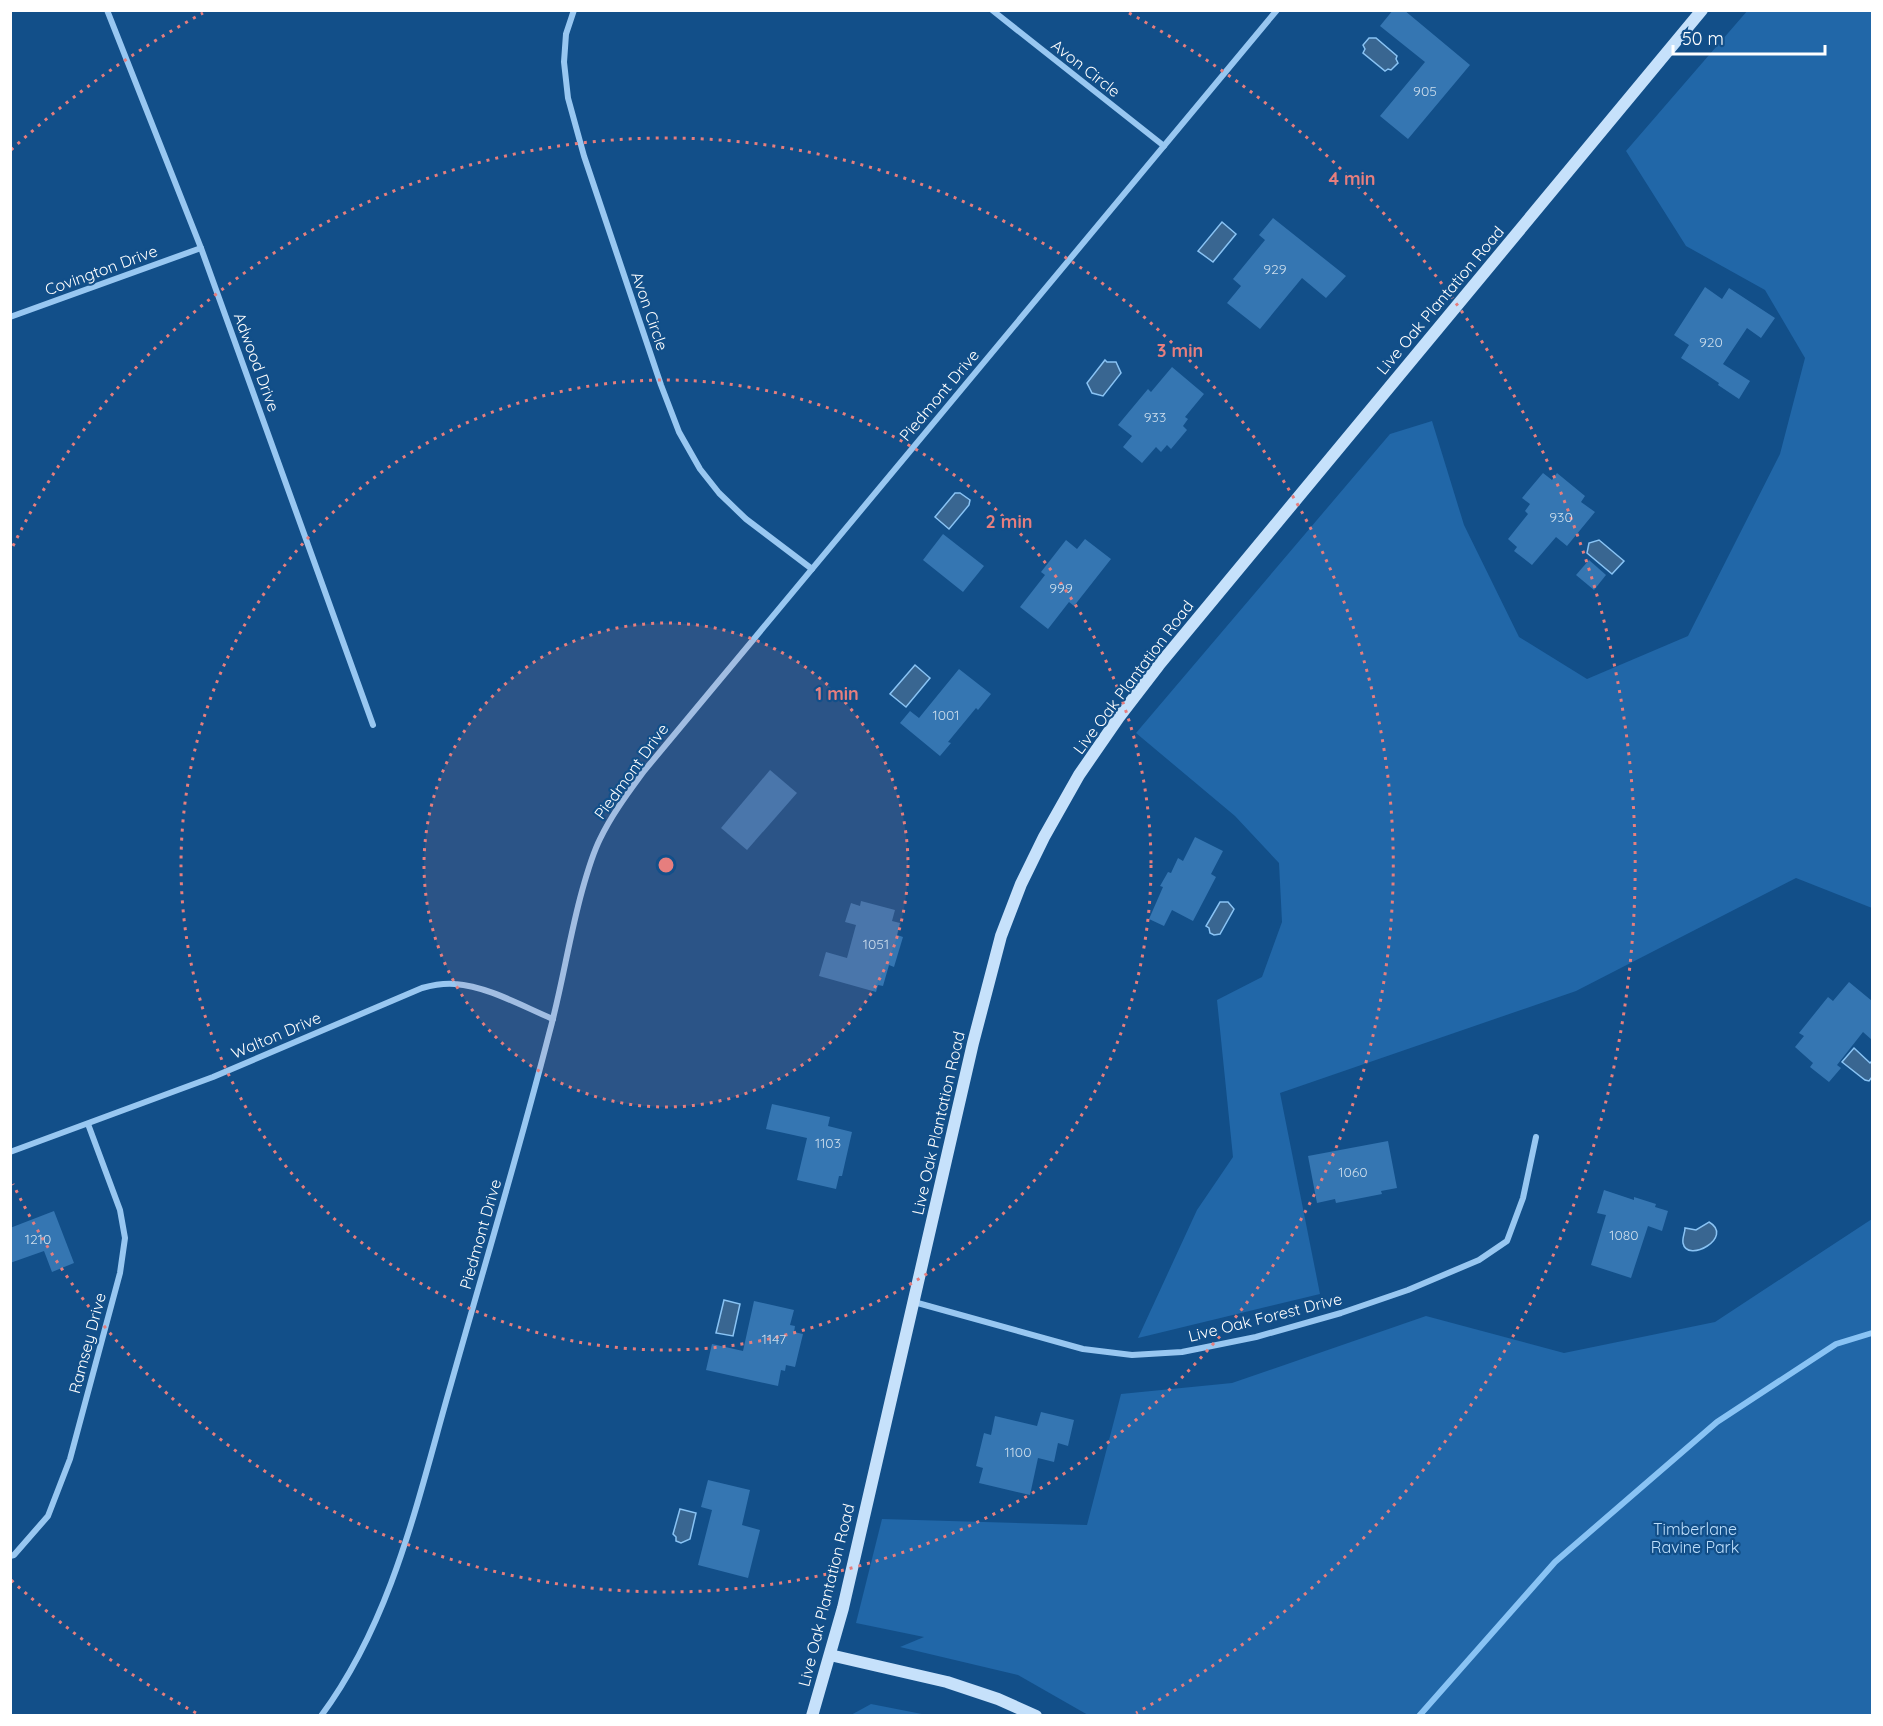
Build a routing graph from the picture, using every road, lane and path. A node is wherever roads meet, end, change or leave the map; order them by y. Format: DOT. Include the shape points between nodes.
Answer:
graph roads {
  1 [pos="107,10"];
  2 [pos="574,10"];
  3 [pos="992,10"];
  4 [pos="1277,10"];
  5 [pos="1702,10"];
  6 [pos="1164,146"];
  7 [pos="201,248"];
  8 [pos="10,317"];
  9 [pos="812,568"];
  10 [pos="373,725"];
  11 [pos="553,1019"];
  12 [pos="88,1124"];
  13 [pos="1536,1137"];
  14 [pos="10,1152"];
  15 [pos="914,1302"];
  16 [pos="10,1556"];
  17 [pos="830,1655"];
  18 [pos="321,1716"];
  19 [pos="812,1716"];
  20 [pos="1036,1716"];
  1 -- 7 [label="street, Adwood Drive"];
  2 -- 9 [label="street, Avon Circle" via="566,34 564,62 568,98 661,385 680,432 700,469 719,493 746,519"];
  3 -- 6 [label="street, Avon Circle"];
  4 -- 6 [label="street, Piedmont Drive"];
  5 -- 15 [label="street, Live Oak Plantation Road" via="1159,665 1079,775 1021,884 1001,936"];
  6 -- 9 [label="street, Piedmont Drive"];
  7 -- 8 [label="street, Covington Drive"];
  7 -- 10 [label="street, Adwood Drive"];
  9 -- 11 [label="street, Piedmont Drive" via="644,771 604,831 579,905"];
  11 -- 12 [label="street, Walton Drive" via="485,990 458,984 422,988 213,1077"];
  11 -- 18 [label="street, Piedmont Drive" via="387,1595 350,1672"];
  12 -- 14 [label="street, Walton Drive"];
  12 -- 16 [label="street, Ramsey Drive" via="120,1210 124,1238 120,1273 70,1459 48,1516"];
  13 -- 15 [label="street, Live Oak Forest Drive" via="1524,1198 1507,1241 1479,1260 1408,1290 1256,1336 1182,1352 1132,1355 1083,1349"];
  15 -- 17 [label="street, Live Oak Plantation Road"];
  17 -- 19 [label="street, Live Oak Plantation Road"];
  17 -- 20 [label="street" via="947,1682"];
}
